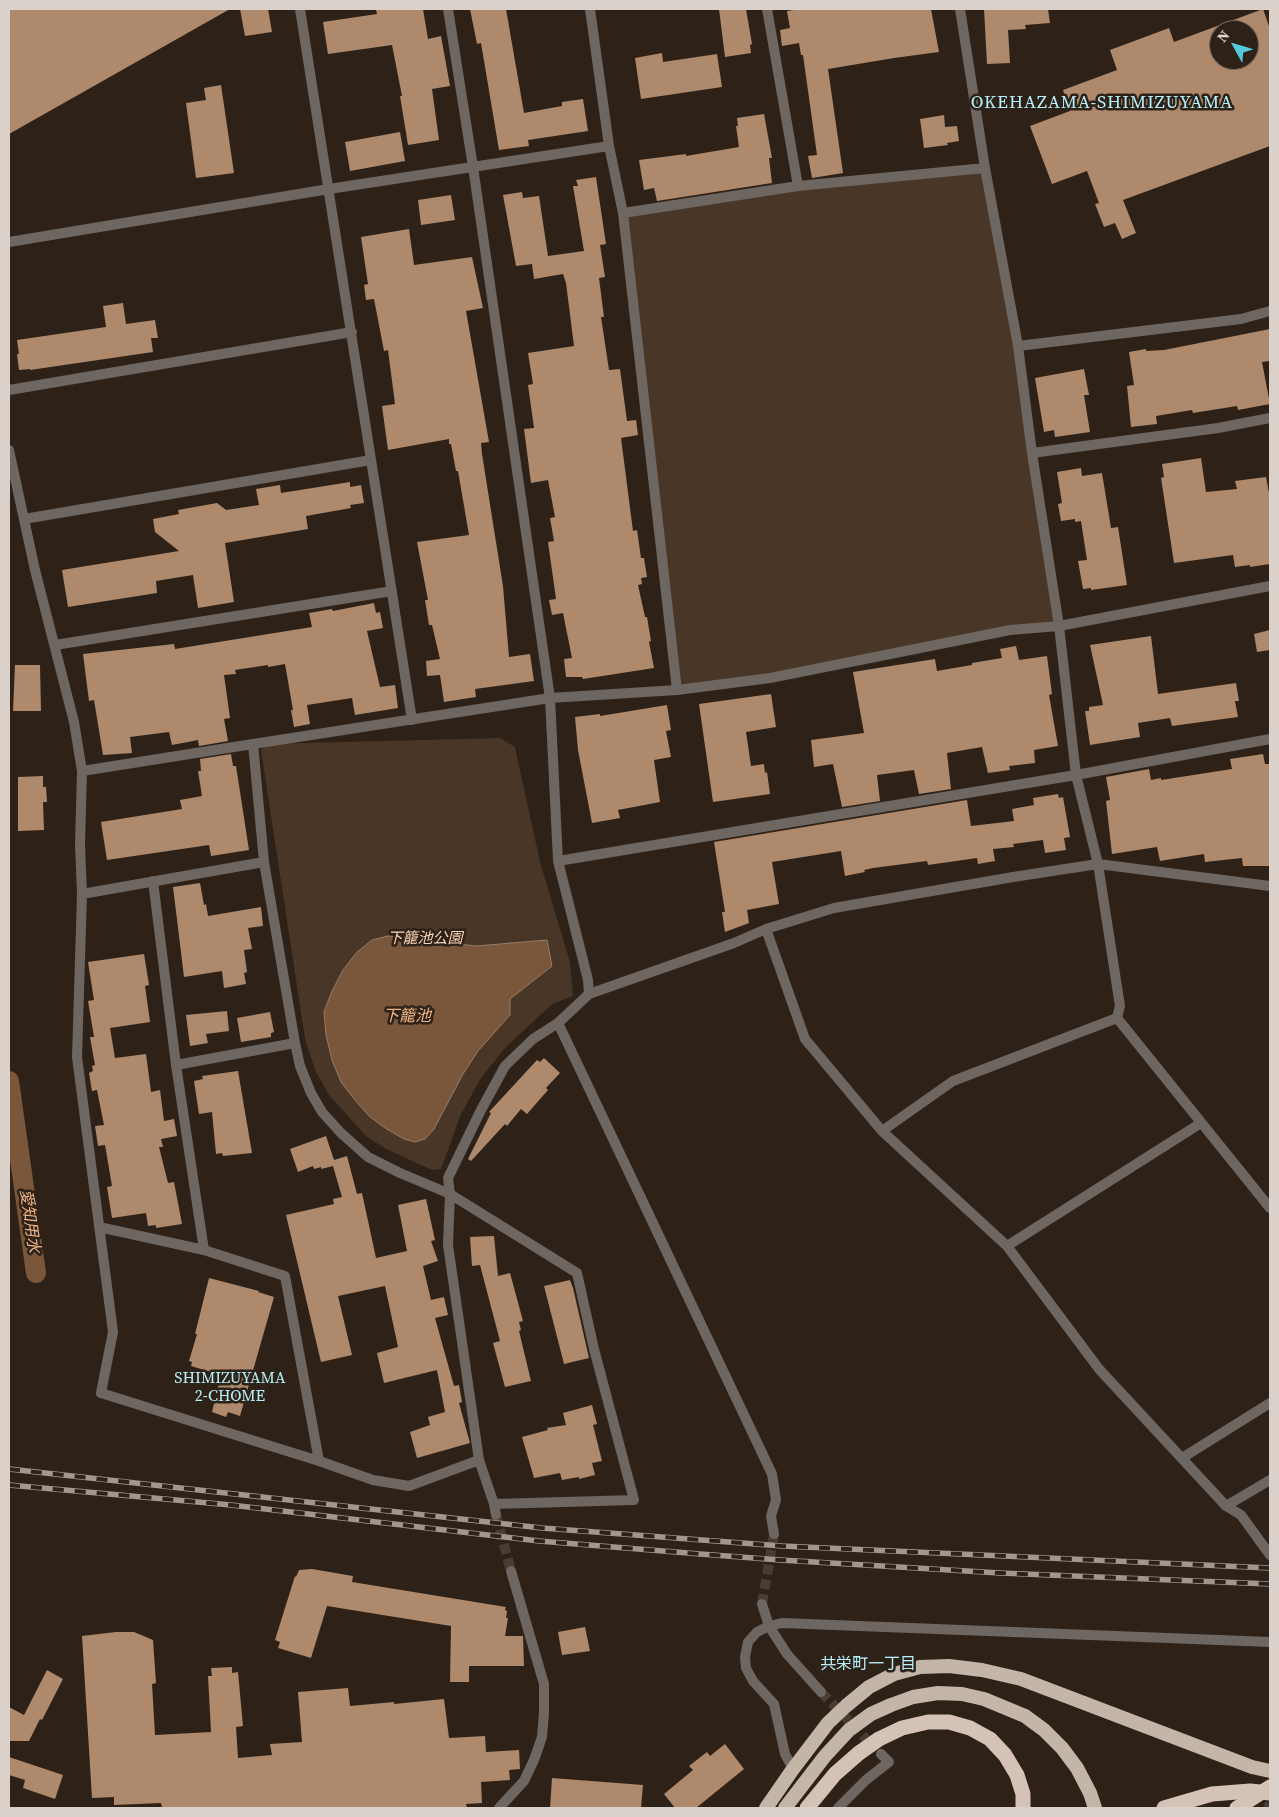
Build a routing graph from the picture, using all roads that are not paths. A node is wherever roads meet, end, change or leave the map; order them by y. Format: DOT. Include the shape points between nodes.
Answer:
graph roads {
  1 [pos="300,9"];
  2 [pos="448,9"];
  3 [pos="590,9"];
  4 [pos="768,9"];
  5 [pos="960,9"];
  6 [pos="609,146"];
  7 [pos="473,166"];
  8 [pos="986,168"];
  9 [pos="798,186"];
  10 [pos="329,189"];
  11 [pos="624,213"];
  12 [pos="9,242"];
  13 [pos="1270,311"];
  14 [pos="352,332"];
  15 [pos="1018,346"];
  16 [pos="9,390"];
  17 [pos="1270,418"];
  18 [pos="9,450"];
  19 [pos="1032,453"];
  20 [pos="372,460"];
  21 [pos="24,519"];
  22 [pos="1270,586"];
  23 [pos="392,591"];
  24 [pos="1059,626"];
  25 [pos="55,645"];
  26 [pos="677,690"];
  27 [pos="550,698"];
  28 [pos="412,720"];
  29 [pos="1270,739"];
  30 [pos="253,744"];
  31 [pos="82,771"];
  32 [pos="1076,775"];
  33 [pos="558,861"];
  34 [pos="264,862"];
  35 [pos="1098,864"];
  36 [pos="154,881"];
  37 [pos="1270,886"];
  38 [pos="82,894"];
  39 [pos="766,929"];
  40 [pos="589,994"];
  41 [pos="1117,1018"];
  42 [pos="558,1023"];
  43 [pos="295,1043"];
  44 [pos="176,1065"];
  45 [pos="1201,1123"];
  46 [pos="882,1132"];
  47 [pos="450,1194"];
  48 [pos="1270,1208"];
  49 [pos="99,1227"];
  50 [pos="1008,1246"];
  51 [pos="204,1250"];
  52 [pos="1270,1403"];
  53 [pos="1182,1458"];
  54 [pos="479,1460"];
  55 [pos="319,1461"];
  56 [pos="1270,1480"];
  57 [pos="494,1504"];
  58 [pos="1226,1506"];
  59 [pos="496,1515"];
  60 [pos="774,1534"];
  61 [pos="1270,1555"];
  62 [pos="511,1571"];
  63 [pos="762,1604"];
  64 [pos="769,1626"];
  65 [pos="1270,1642"];
  66 [pos="821,1692"];
  67 [pos="881,1754"];
  68 [pos="793,1769"];
  69 [pos="1270,1771"];
  70 [pos="1270,1788"];
  71 [pos="1270,1792"];
  72 [pos="499,1808"];
  73 [pos="766,1808"];
  74 [pos="785,1808"];
  75 [pos="807,1808"];
  76 [pos="838,1808"];
  77 [pos="1023,1808"];
  78 [pos="1095,1808"];
  79 [pos="1164,1808"];
  80 [pos="1237,1808"];
  1 -- 10 [label="street"];
  2 -- 7 [label="street"];
  3 -- 6 [label="street"];
  4 -- 9 [label="street"];
  5 -- 8 [label="street"];
  6 -- 7 [label="street"];
  6 -- 11 [label="street"];
  7 -- 10 [label="street"];
  7 -- 27 [label="street"];
  8 -- 9 [label="street"];
  8 -- 15 [label="street"];
  9 -- 11 [label="street"];
  10 -- 12 [label="street"];
  10 -- 14 [label="street"];
  11 -- 26 [label="street"];
  13 -- 15 [label="street" via="1241,319"];
  14 -- 16 [label="street"];
  14 -- 20 [label="street"];
  15 -- 19 [label="street"];
  17 -- 19 [label="street"];
  18 -- 21 [label="street"];
  19 -- 24 [label="street"];
  20 -- 21 [label="street"];
  20 -- 23 [label="street"];
  21 -- 25 [label="street"];
  22 -- 24 [label="street"];
  23 -- 25 [label="street"];
  23 -- 28 [label="street"];
  24 -- 26 [label="street" via="1010,630 770,678"];
  24 -- 32 [label="street"];
  25 -- 31 [label="street"];
  26 -- 27 [label="street"];
  27 -- 28 [label="street"];
  27 -- 33 [label="street"];
  28 -- 30 [label="street"];
  29 -- 32 [label="street"];
  30 -- 31 [label="street"];
  30 -- 34 [label="street"];
  31 -- 38 [label="street"];
  32 -- 33 [label="street"];
  32 -- 35 [label="street"];
  33 -- 40 [label="street"];
  34 -- 36 [label="street"];
  34 -- 43 [label="street"];
  35 -- 37 [label="street"];
  35 -- 39 [label="street" via="834,908"];
  35 -- 41 [label="street" via="1120,1006"];
  36 -- 38 [label="street"];
  36 -- 44 [label="street"];
  38 -- 49 [label="street" via="77,1057"];
  39 -- 40 [label="street"];
  39 -- 46 [label="street" via="805,1039"];
  40 -- 42 [label="street"];
  41 -- 45 [label="street"];
  41 -- 46 [label="street" via="953,1081"];
  42 -- 47 [label="street" via="533,1039 505,1066 448,1178"];
  42 -- 60 [label="street" via="772,1474 776,1500 772,1516"];
  43 -- 44 [label="street"];
  43 -- 47 [label="street" via="311,1093 322,1112 341,1133 368,1157"];
  44 -- 51 [label="street"];
  45 -- 48 [label="street"];
  45 -- 50 [label="street"];
  46 -- 50 [label="street"];
  47 -- 54 [label="street" via="448,1244"];
  47 -- 57 [label="street" via="577,1273 634,1500"];
  49 -- 51 [label="street"];
  49 -- 55 [label="street" via="113,1332 101,1393"];
  50 -- 53 [label="street" via="1099,1369"];
  51 -- 55 [label="street" via="285,1276"];
  52 -- 53 [label="street"];
  53 -- 58 [label="street"];
  54 -- 55 [label="street" via="409,1486 373,1480"];
  54 -- 57 [label="street"];
  56 -- 58 [label="street"];
  57 -- 59 [label="street"];
  58 -- 61 [label="street" via="1241,1515"];
  62 -- 72 [label="street" via="544,1684 542,1737 524,1782"];
  63 -- 64 [label="street"];
  64 -- 65 [label="street" via="782,1623"];
  64 -- 66 [label="street" via="787,1654"];
  64 -- 68 [label="street" via="748,1642 746,1668 752,1681 774,1704 785,1754"];
  67 -- 76 [label="street" via="889,1762"];
  68 -- 69 [label="highway" via="828,1723 869,1687 894,1674 920,1667 949,1666 1021,1680"];
  68 -- 73 [label="highway"];
  70 -- 80 [label="highway, bridge"];
  71 -- 79 [label="highway" via="1212,1794"];
  74 -- 78 [label="highway" via="824,1756 849,1730 891,1704 938,1693 984,1698 1025,1716 1044,1730 1078,1768"];
  75 -- 77 [label="highway" via="835,1774 879,1739 902,1728 928,1722 949,1722 970,1728 990,1739 1006,1755 1017,1775 1023,1794"];
}
